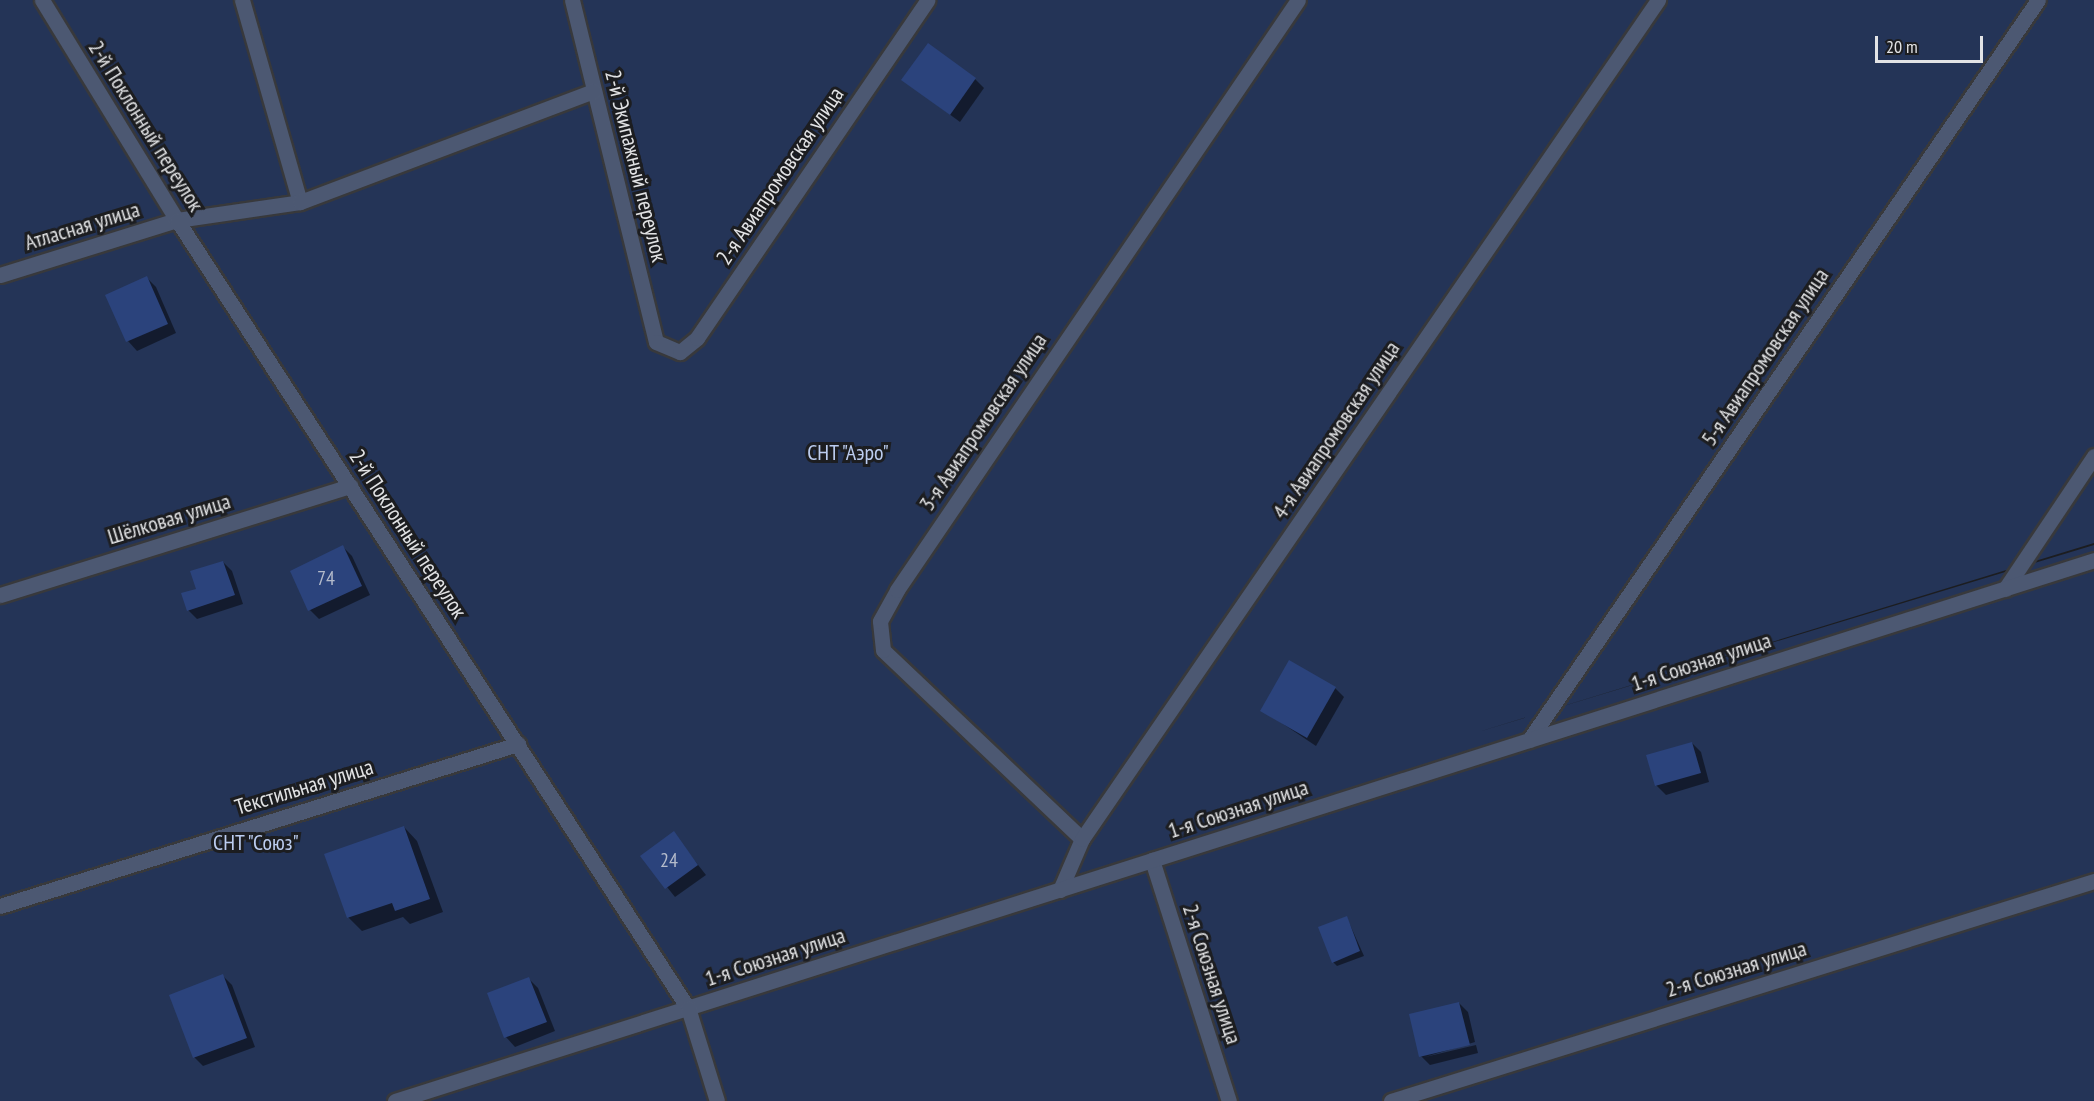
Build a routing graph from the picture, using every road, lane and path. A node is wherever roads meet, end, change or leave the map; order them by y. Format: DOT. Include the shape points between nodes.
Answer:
graph roads {
  1 [pos="42,0"];
  2 [pos="242,0"];
  3 [pos="572,0"];
  4 [pos="928,0"];
  5 [pos="1298,0"];
  6 [pos="1658,0"];
  7 [pos="2038,0"];
  8 [pos="594,91"];
  9 [pos="300,202"];
  10 [pos="177,220"];
  11 [pos="0,275"];
  12 [pos="656,342"];
  13 [pos="2094,456"];
  14 [pos="350,486"];
  15 [pos="2094,560"];
  16 [pos="2005,589"];
  17 [pos="0,595"];
  18 [pos="1529,740"];
  19 [pos="518,744"];
  20 [pos="1082,839"];
  21 [pos="1152,860"];
  22 [pos="2094,881"];
  23 [pos="1060,890"];
  24 [pos="0,906"];
  25 [pos="688,1008"];
  26 [pos="395,1101"];
  27 [pos="717,1101"];
  28 [pos="1229,1101"];
  29 [pos="1391,1101"];
  1 -- 10 [label="street, 2-й Поклонный переулок"];
  2 -- 9 [label="street"];
  3 -- 8 [label="street, 2-й Экипажный переулок"];
  4 -- 12 [label="street, 2-я Авиапромовская улица" via="697,338 680,352"];
  5 -- 20 [label="street, 3-я Авиапромовская улица" via="897,590 880,621 883,650"];
  6 -- 20 [label="street, 4-я Авиапромовская улица"];
  7 -- 18 [label="street, 5-я Авиапромовская улица"];
  8 -- 9 [label="street, Атласная улица"];
  8 -- 12 [label="street, 2-й Экипажный переулок"];
  9 -- 10 [label="street, Атласная улица"];
  10 -- 11 [label="street, Атласная улица"];
  10 -- 14 [label="street, 2-й Поклонный переулок"];
  13 -- 16 [label="street"];
  14 -- 17 [label="street, Шёлковая улица"];
  14 -- 19 [label="street, 2-й Поклонный переулок"];
  15 -- 16 [label="street, 1-я Союзная улица"];
  16 -- 18 [label="street, 1-я Союзная улица"];
  18 -- 21 [label="street, 1-я Союзная улица"];
  19 -- 24 [label="street, Текстильная улица"];
  19 -- 25 [label="street, 2-й Поклонный переулок"];
  20 -- 23 [label="street, 4-я Авиапромовская улица"];
  21 -- 23 [label="street, 1-я Союзная улица"];
  21 -- 28 [label="street, 2-я Союзная улица"];
  22 -- 29 [label="street, 2-я Союзная улица"];
  23 -- 25 [label="street, 1-я Союзная улица"];
  25 -- 26 [label="street, 1-я Союзная улица"];
  25 -- 27 [label="street, 2-й Поклонный переулок"];
}
